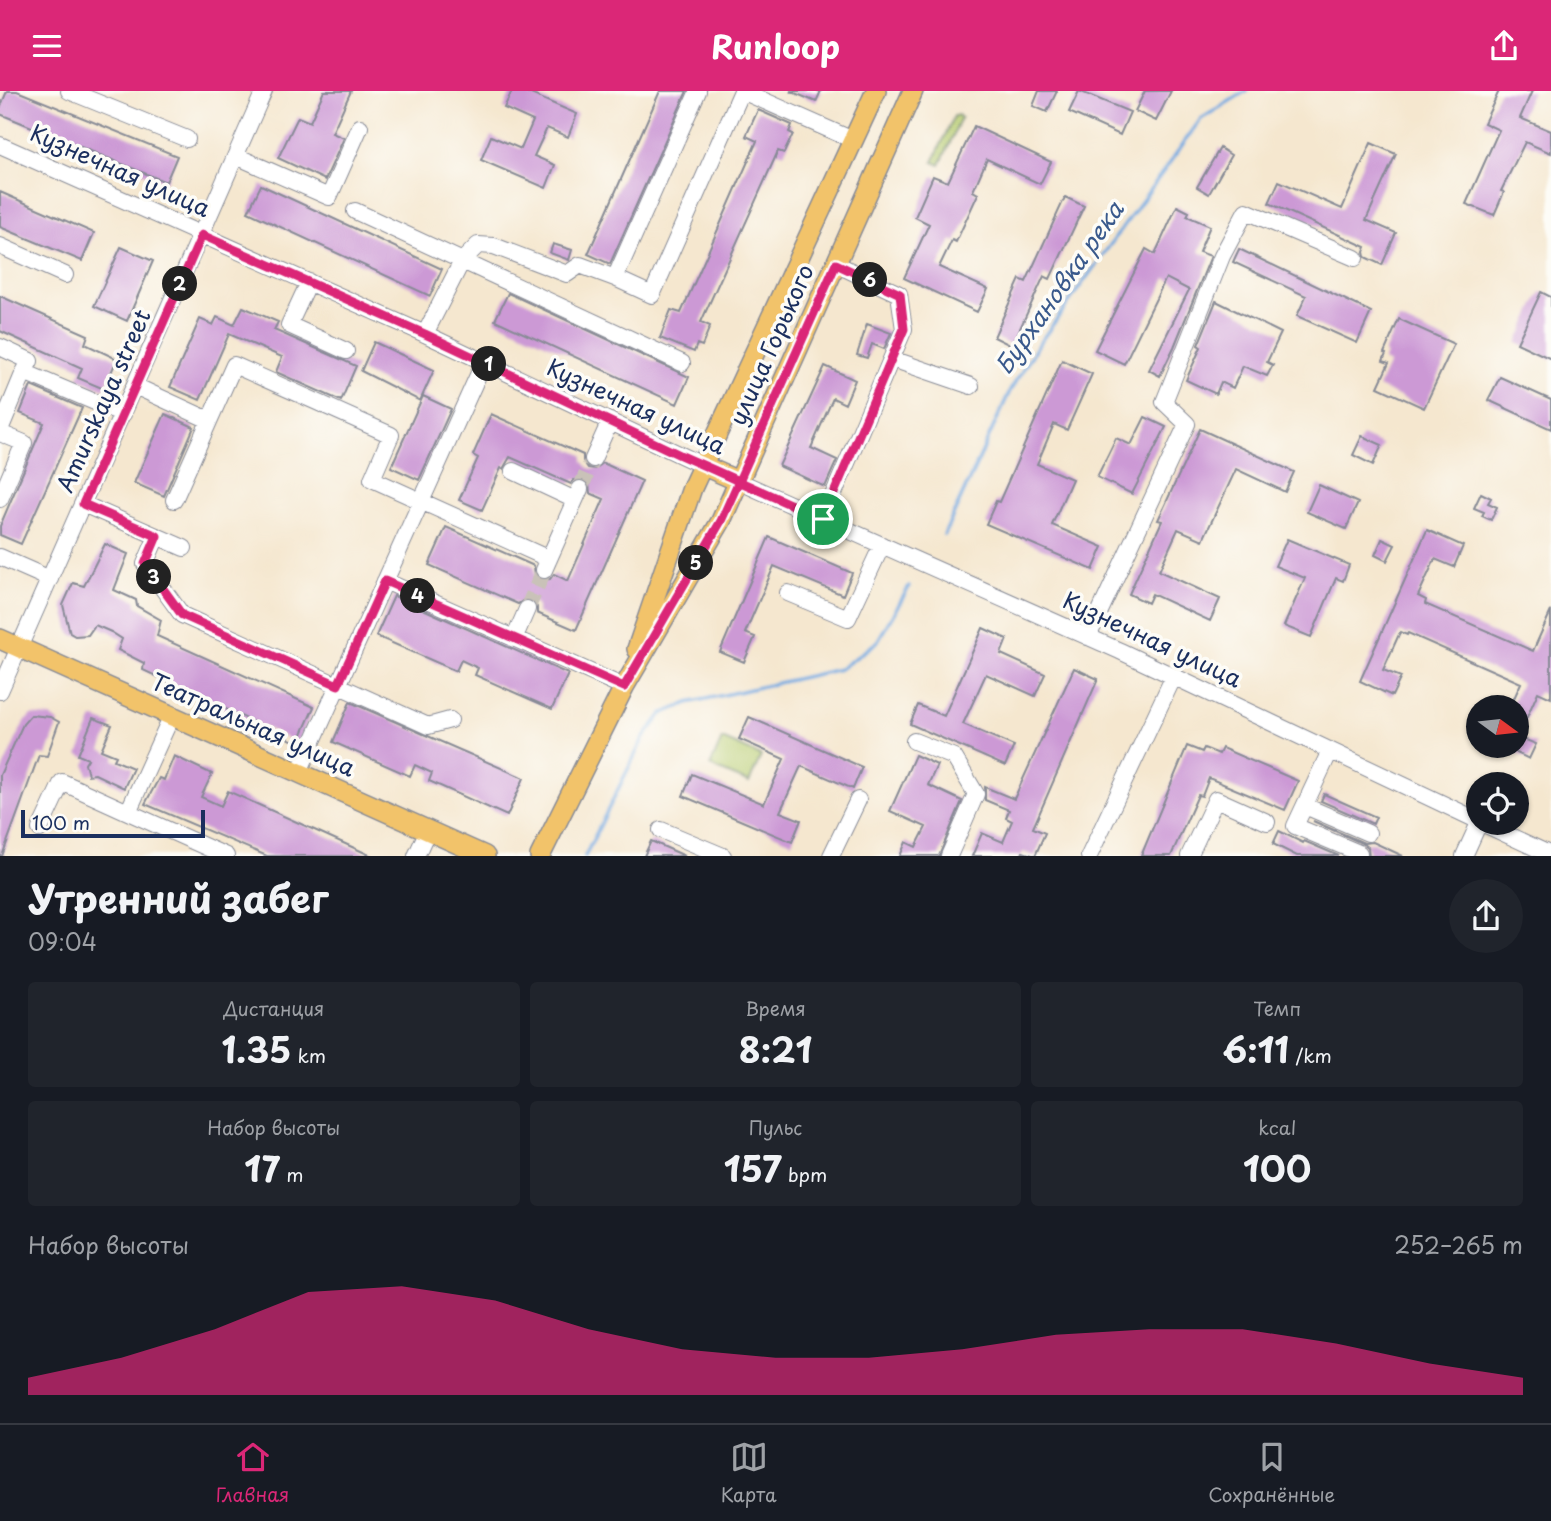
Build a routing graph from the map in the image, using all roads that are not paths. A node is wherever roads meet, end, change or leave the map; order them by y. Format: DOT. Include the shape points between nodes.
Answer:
graph roads {
  1 [pos="69,91"];
  2 [pos="264,91"];
  3 [pos="698,91"];
  4 [pos="742,91"];
  5 [pos="876,91"];
  6 [pos="913,91"];
  7 [pos="360,127"];
  8 [pos="187,139"];
  9 [pos="853,140"];
  10 [pos="0,145"];
  11 [pos="236,156"];
  12 [pos="355,211"];
  13 [pos="202,235"];
  14 [pos="0,246"];
  15 [pos="1355,258"];
  16 [pos="462,261"];
  17 [pos="836,264"];
  18 [pos="65,275"];
  19 [pos="615,278"];
  20 [pos="309,282"];
  21 [pos="425,334"];
  22 [pos="0,347"];
  23 [pos="346,351"];
  24 [pos="892,359"];
  25 [pos="484,362"];
  26 [pos="682,363"];
  27 [pos="24,372"];
  28 [pos="135,386"];
  29 [pos="971,387"];
  30 [pos="123,414"];
  31 [pos="209,420"];
  32 [pos="610,421"];
  33 [pos="0,432"];
  34 [pos="593,459"];
  35 [pos="702,465"];
  36 [pos="513,471"];
  37 [pos="738,481"];
  38 [pos="0,499"];
  39 [pos="174,500"];
  40 [pos="421,502"];
  41 [pos="83,504"];
  42 [pos="823,519"];
  43 [pos="157,536"];
  44 [pos="882,545"];
  45 [pos="184,548"];
  46 [pos="0,557"];
  47 [pos="50,579"];
  48 [pos="385,581"];
  49 [pos="788,593"];
  50 [pos="527,609"];
  51 [pos="1088,637"];
  52 [pos="0,639"];
  53 [pos="514,639"];
  54 [pos="20,647"];
  55 [pos="1174,676"];
  56 [pos="338,685"];
  57 [pos="624,687"];
  58 [pos="0,691"];
  59 [pos="172,715"];
  60 [pos="450,720"];
  61 [pos="914,741"];
  62 [pos="1330,751"];
  63 [pos="299,772"];
  64 [pos="858,800"];
  65 [pos="1305,806"];
  66 [pos="128,812"];
  67 [pos="1466,815"];
  68 [pos="1267,822"];
  69 [pos="40,829"];
  70 [pos="428,830"];
  71 [pos="661,830"];
  72 [pos="1368,833"];
  73 [pos="1474,835"];
  74 [pos="1508,835"];
  75 [pos="1090,852"];
  76 [pos="1359,853"];
  77 [pos="1551,855"];
  78 [pos="226,856"];
  79 [pos="416,856"];
  80 [pos="485,856"];
  81 [pos="540,856"];
  82 [pos="723,856"];
  83 [pos="831,856"];
  84 [pos="949,856"];
  85 [pos="1108,856"];
  86 [pos="1189,856"];
  87 [pos="1464,856"];
  1 -- 8 [label="street"];
  2 -- 11 [label="street, Amurskaya street"];
  3 -- 19 [label="street"];
  4 -- 9 [label="street"];
  4 -- 19 [label="street" via="652,295"];
  5 -- 9 [label="main road, улица Горького"];
  6 -- 17 [label="main road, улица Горького"];
  7 -- 11 [label="street" via="329,197"];
  9 -- 35 [label="main road, улица Горького"];
  10 -- 13 [label="street, Кузнечная улица"];
  11 -- 13 [label="street, Amurskaya street"];
  12 -- 16 [label="street"];
  13 -- 20 [label="street, Кузнечная улица"];
  13 -- 28 [label="street, Amurskaya street"];
  14 -- 18 [label="street"];
  15 -- 51 [label="street" via="1246,211 1222,256 1164,402 1187,424"];
  16 -- 19 [label="street" via="478,245 494,246 567,274 580,265"];
  16 -- 21 [label="street"];
  16 -- 26 [label="street"];
  17 -- 24 [label="street" via="900,294 904,329"];
  17 -- 37 [label="main road, улица Горького"];
  20 -- 21 [label="street, Кузнечная улица"];
  20 -- 23 [label="street" via="289,325"];
  21 -- 25 [label="street, Кузнечная улица"];
  22 -- 27 [label="street" via="30,361"];
  24 -- 29 [label="street"];
  24 -- 42 [label="street"];
  25 -- 32 [label="street, Кузнечная улица"];
  25 -- 40 [label="street"];
  27 -- 30 [label="street"];
  27 -- 33 [label="street"];
  28 -- 30 [label="street, Amurskaya street"];
  28 -- 31 [label="street"];
  30 -- 41 [label="street, Amurskaya street"];
  31 -- 39 [label="street"];
  31 -- 40 [label="street" via="234,365 391,435 372,479"];
  32 -- 34 [label="street"];
  32 -- 35 [label="street, Кузнечная улица"];
  33 -- 38 [label="street" via="24,443"];
  35 -- 37 [label="main road, Кузнечная улица"];
  35 -- 57 [label="main road, улица Горького"];
  36 -- 40 [label="street" via="578,494 547,564"];
  37 -- 42 [label="street, Кузнечная улица"];
  37 -- 57 [label="main road, улица Горького" via="721,521"];
  40 -- 48 [label="street"];
  41 -- 43 [label="street"];
  41 -- 47 [label="street, Amurskaya street"];
  42 -- 44 [label="street, Кузнечная улица"];
  43 -- 45 [label="street"];
  43 -- 56 [label="street" via="145,564 182,615"];
  44 -- 49 [label="street" via="848,618"];
  44 -- 51 [label="street, Кузнечная улица"];
  46 -- 47 [label="street"];
  47 -- 54 [label="street, Amurskaya street"];
  48 -- 53 [label="street"];
  48 -- 56 [label="street"];
  50 -- 53 [label="street"];
  51 -- 55 [label="street, Кузнечная улица"];
  52 -- 54 [label="main road, Театральная улица"];
  53 -- 57 [label="street"];
  54 -- 58 [label="street, Amurskaya street"];
  54 -- 59 [label="main road, Театральная улица"];
  55 -- 62 [label="street, Кузнечная улица"];
  55 -- 75 [label="street"];
  56 -- 60 [label="street" via="428,726"];
  56 -- 63 [label="street"];
  57 -- 81 [label="main road, улица Горького"];
  59 -- 63 [label="main road, Театральная улица"];
  59 -- 66 [label="street"];
  61 -- 84 [label="street" via="954,757 976,794"];
  62 -- 65 [label="street"];
  62 -- 67 [label="street, Кузнечная улица"];
  63 -- 70 [label="main road, Театральная улица"];
  64 -- 83 [label="street"];
  65 -- 72 [label="street"];
  65 -- 76 [label="street" via="1295,826"];
  66 -- 69 [label="street" via="62,782"];
  66 -- 78 [label="street"];
  68 -- 86 [label="street" via="1216,799"];
  70 -- 79 [label="street"];
  70 -- 80 [label="main road, Театральная улица"];
  71 -- 82 [label="street"];
  73 -- 87 [label="street"];
  74 -- 77 [label="street, Кузнечная улица"];
  75 -- 85 [label="street"];
}
